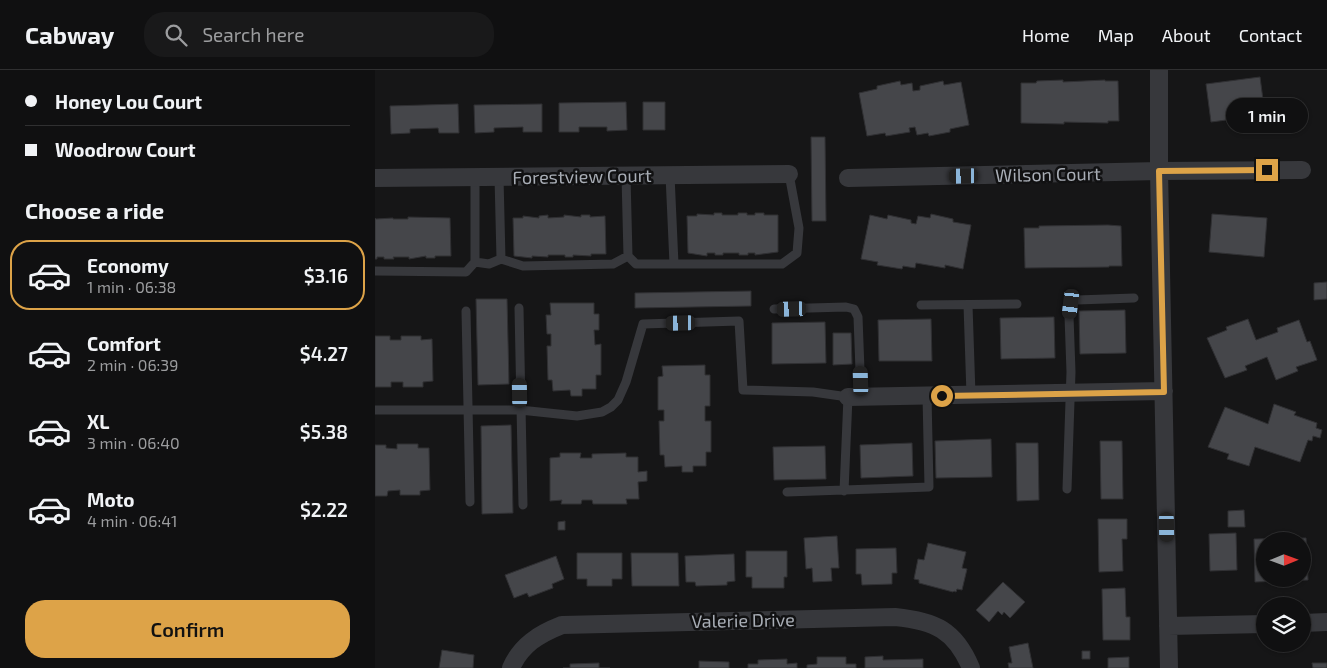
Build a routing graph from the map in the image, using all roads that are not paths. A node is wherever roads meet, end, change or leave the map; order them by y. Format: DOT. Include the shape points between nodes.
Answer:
graph roads {
  1 [pos="1159,70"];
  2 [pos="1302,170"];
  3 [pos="1159,171"];
  4 [pos="789,174"];
  5 [pos="670,175"];
  6 [pos="626,176"];
  7 [pos="475,177"];
  8 [pos="499,177"];
  9 [pos="375,178"];
  10 [pos="847,178"];
  11 [pos="627,256"];
  12 [pos="501,259"];
  13 [pos="475,262"];
  14 [pos="674,264"];
  15 [pos="375,271"];
  16 [pos="1134,298"];
  17 [pos="1017,304"];
  18 [pos="921,305"];
  19 [pos="967,305"];
  20 [pos="519,308"];
  21 [pos="774,309"];
  22 [pos="466,310"];
  23 [pos="1164,392"];
  24 [pos="1071,394"];
  25 [pos="971,395"];
  26 [pos="927,396"];
  27 [pos="854,397"];
  28 [pos="375,410"];
  29 [pos="467,410"];
  30 [pos="520,410"];
  31 [pos="1067,489"];
  32 [pos="844,490"];
  33 [pos="787,492"];
  34 [pos="470,502"];
  35 [pos="523,506"];
  36 [pos="1327,622"];
  37 [pos="1311,623"];
  38 [pos="1256,624"];
  39 [pos="1169,626"];
  40 [pos="511,668"];
  41 [pos="971,668"];
  42 [pos="1169,668"];
  1 -- 3 [label="street"];
  2 -- 3 [label="street, Wilson Court"];
  3 -- 10 [label="street, Wilson Court"];
  3 -- 23 [label="street"];
  4 -- 5 [label="street, Forestview Court"];
  4 -- 14 [label="lane" via="799,228 797,253 783,264"];
  5 -- 6 [label="street, Forestview Court"];
  5 -- 14 [label="lane"];
  6 -- 8 [label="street, Forestview Court"];
  6 -- 11 [label="lane"];
  7 -- 8 [label="street, Forestview Court"];
  7 -- 9 [label="street, Forestview Court"];
  7 -- 13 [label="lane"];
  8 -- 12 [label="lane"];
  11 -- 12 [label="lane" via="613,264 523,266"];
  11 -- 14 [label="lane" via="636,264"];
  12 -- 13 [label="lane" via="489,264"];
  13 -- 15 [label="lane" via="466,272"];
  16 -- 24 [label="lane" via="1077,300 1071,304"];
  17 -- 19 [label="lane"];
  18 -- 19 [label="lane"];
  19 -- 25 [label="lane"];
  20 -- 30 [label="lane"];
  21 -- 27 [label="lane" via="846,307 854,310 858,317"];
  22 -- 29 [label="lane"];
  23 -- 24 [label="street"];
  23 -- 39 [label="street"];
  24 -- 25 [label="street"];
  24 -- 31 [label="lane"];
  25 -- 26 [label="street"];
  26 -- 27 [label="street"];
  26 -- 32 [label="lane" via="929,487"];
  27 -- 30 [label="lane" via="743,390 739,321 643,324 626,382 611,407 577,416"];
  27 -- 32 [label="lane"];
  28 -- 29 [label="lane"];
  29 -- 30 [label="lane"];
  29 -- 34 [label="lane"];
  30 -- 35 [label="lane"];
  32 -- 33 [label="lane"];
  36 -- 37 [label="street"];
  38 -- 39 [label="street"];
  39 -- 42 [label="street"];
  40 -- 41 [label="street, Valerie Drive" via="527,644 562,625 895,617 927,622 941,629 955,639"];
}
